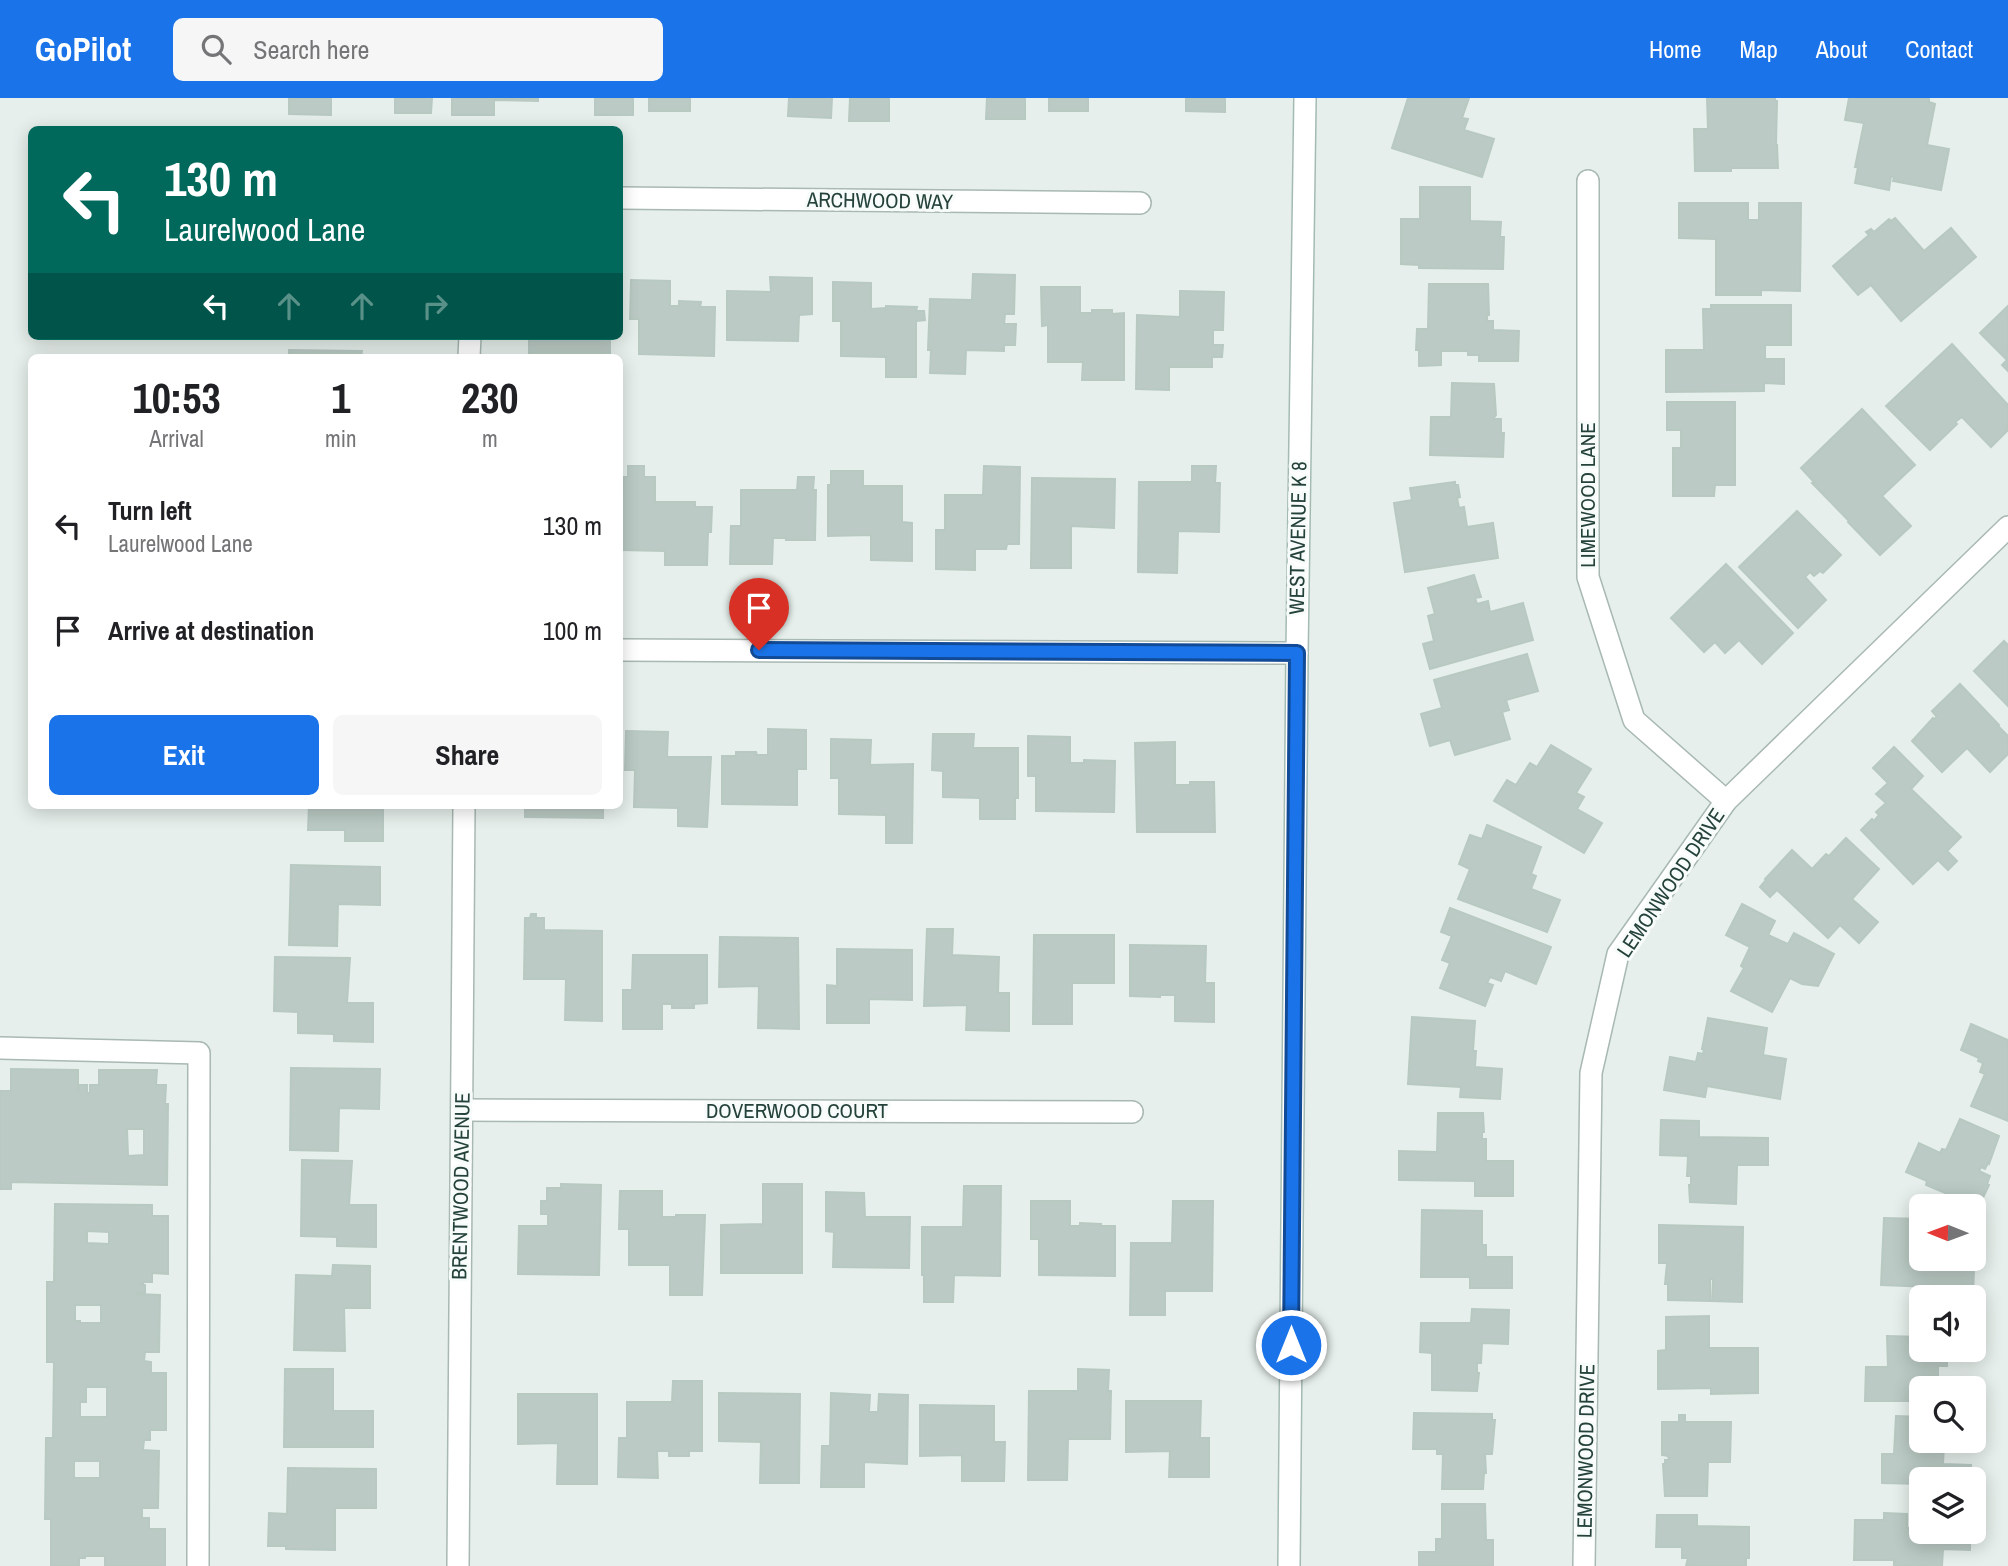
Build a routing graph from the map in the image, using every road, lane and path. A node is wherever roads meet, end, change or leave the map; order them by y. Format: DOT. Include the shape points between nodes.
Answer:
graph roads {
  1 [pos="1305,98"];
  2 [pos="1588,181"];
  3 [pos="623,198"];
  4 [pos="1140,203"];
  5 [pos="2008,527"];
  6 [pos="623,650"];
  7 [pos="1297,653"];
  8 [pos="1726,801"];
  9 [pos="464,809"];
  10 [pos="0,1048"];
  11 [pos="462,1110"];
  12 [pos="1132,1112"];
  13 [pos="198,1566"];
  14 [pos="458,1566"];
  15 [pos="1289,1566"];
  16 [pos="1584,1566"];
  1 -- 7 [label="street, WEST AVENUE K 8"];
  2 -- 8 [label="street, LIMEWOOD LANE" via="1588,577 1634,720"];
  3 -- 4 [label="street, ARCHWOOD WAY"];
  5 -- 8 [label="street, LEMONWOOD DRIVE"];
  6 -- 7 [label="street"];
  7 -- 15 [label="street, WEST AVENUE K 8"];
  8 -- 16 [label="street, LEMONWOOD DRIVE" via="1618,954 1591,1073"];
  9 -- 11 [label="street, BRENTWOOD AVENUE"];
  10 -- 13 [label="street" via="200,1053"];
  11 -- 12 [label="street, DOVERWOOD COURT"];
  11 -- 14 [label="street, BRENTWOOD AVENUE"];
}
